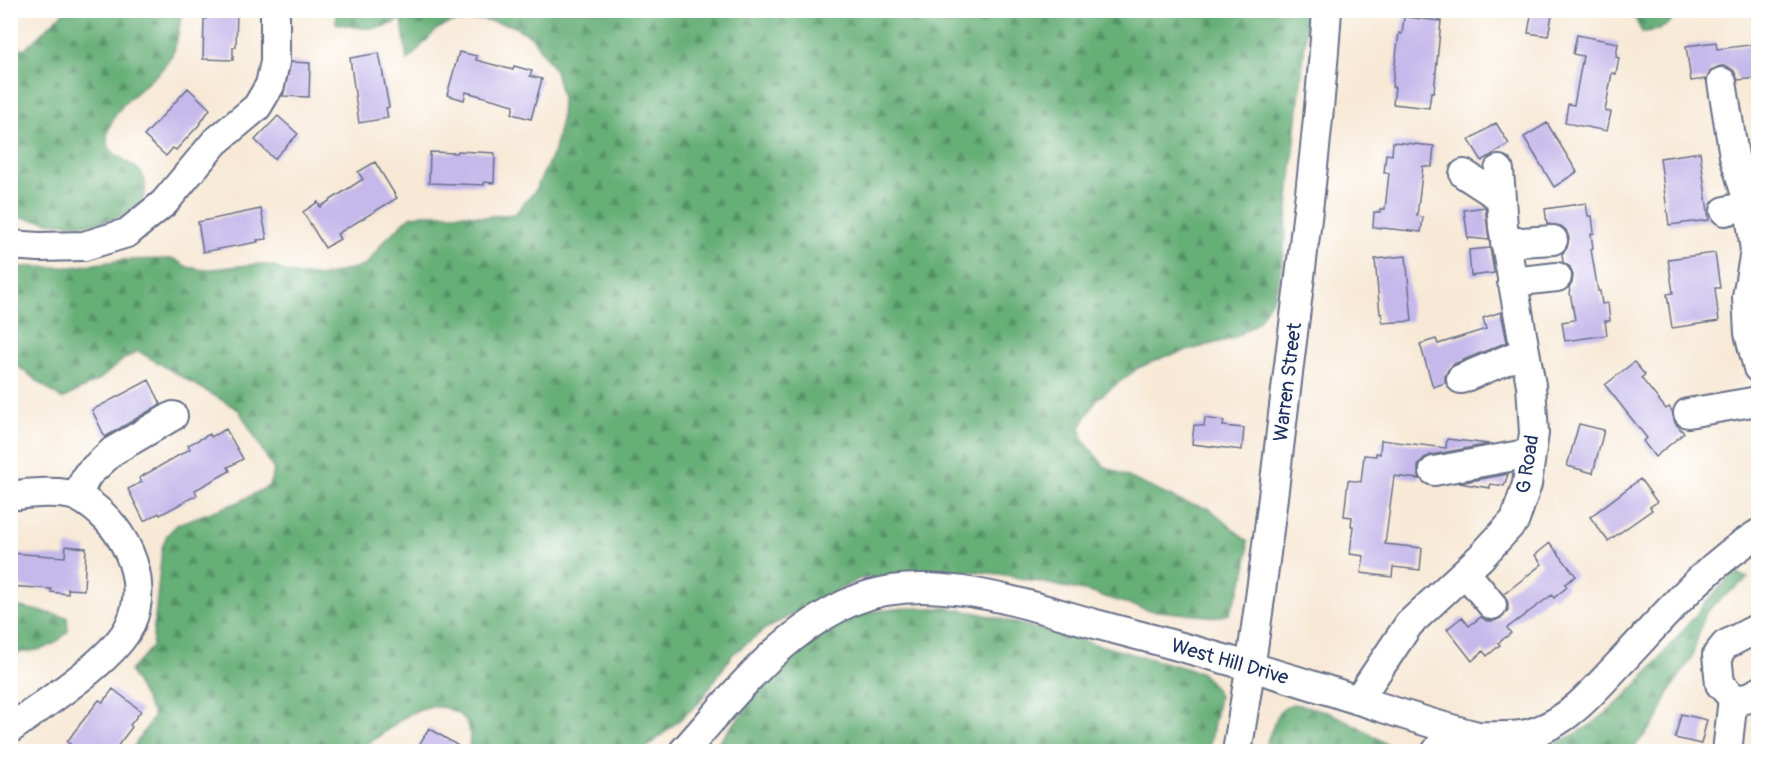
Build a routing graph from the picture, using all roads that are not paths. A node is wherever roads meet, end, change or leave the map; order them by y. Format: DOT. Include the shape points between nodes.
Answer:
graph roads {
  1 [pos="275,10"];
  2 [pos="1327,10"];
  3 [pos="1732,95"];
  4 [pos="1464,174"];
  5 [pos="1553,240"];
  6 [pos="1505,243"];
  7 [pos="10,245"];
  8 [pos="1557,277"];
  9 [pos="1512,282"];
  10 [pos="1754,333"];
  11 [pos="1525,352"];
  12 [pos="1758,369"];
  13 [pos="1461,379"];
  14 [pos="1758,401"];
  15 [pos="1688,413"];
  16 [pos="173,416"];
  17 [pos="1531,453"];
  18 [pos="1434,471"];
  19 [pos="10,496"];
  20 [pos="77,496"];
  21 [pos="1758,534"];
  22 [pos="1465,572"];
  23 [pos="1492,605"];
  24 [pos="1758,631"];
  25 [pos="1251,667"];
  26 [pos="1746,695"];
  27 [pos="1358,700"];
  28 [pos="10,729"];
  29 [pos="1444,741"];
  30 [pos="683,752"];
  31 [pos="1237,752"];
  32 [pos="1727,752"];
  1 -- 7 [label="street" via="275,62 270,85 257,107 215,142 164,203 127,233 84,246"];
  2 -- 25 [label="street, Warren Street" via="1316,138"];
  3 -- 10 [label="street" via="1725,157 1737,208 1755,251 1747,297"];
  4 -- 6 [label="street, G Road" via="1500,184"];
  5 -- 6 [label="street"];
  6 -- 9 [label="street, G Road"];
  8 -- 9 [label="street"];
  9 -- 11 [label="street, G Road"];
  10 -- 12 [label="street"];
  11 -- 13 [label="street"];
  11 -- 17 [label="street, G Road" via="1534,433"];
  14 -- 15 [label="street"];
  16 -- 20 [label="street" via="113,451 87,475"];
  17 -- 18 [label="street"];
  17 -- 22 [label="street, G Road" via="1527,484 1515,520"];
  19 -- 20 [label="street" via="30,492"];
  20 -- 28 [label="street" via="101,514 126,542 136,576 136,602 130,625 114,649"];
  21 -- 29 [label="street, West Hill Drive" via="1707,572 1559,721 1535,732"];
  22 -- 23 [label="street"];
  22 -- 27 [label="street, G Road" via="1447,605 1409,624"];
  24 -- 26 [label="street" via="1725,645 1717,655 1720,684"];
  25 -- 27 [label="street, West Hill Drive"];
  25 -- 30 [label="street, West Hill Drive" via="1007,600 932,588 894,590 857,599 786,640"];
  25 -- 31 [label="street, Warren Street"];
  26 -- 32 [label="street"];
  27 -- 29 [label="street, West Hill Drive"];
}
